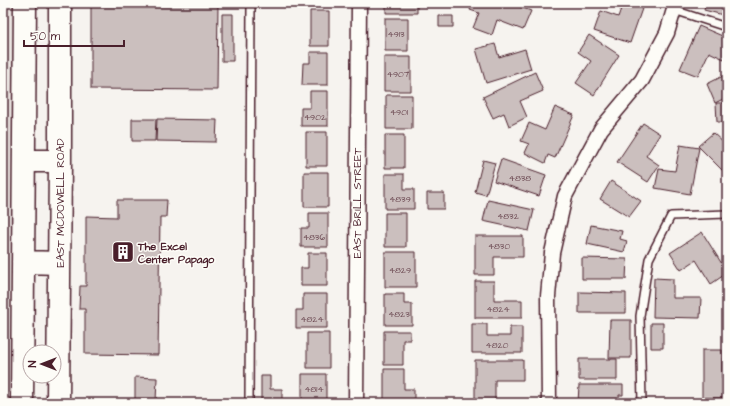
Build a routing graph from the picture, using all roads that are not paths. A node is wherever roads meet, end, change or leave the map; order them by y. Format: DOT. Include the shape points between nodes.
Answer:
graph roads {
  1 [pos="25,3"];
  2 [pos="60,3"];
  3 [pos="251,3"];
  4 [pos="359,3"];
  5 [pos="675,7"];
  6 [pos="727,28"];
  7 [pos="24,161"];
  8 [pos="60,161"];
  9 [pos="727,214"];
  10 [pos="23,262"];
  11 [pos="59,263"];
  12 [pos="22,403"];
  13 [pos="58,403"];
  14 [pos="249,403"];
  15 [pos="356,403"];
  16 [pos="549,403"];
  17 [pos="642,403"];
  1 -- 7 [label="main road"];
  2 -- 8 [label="main road, EAST MCDOWELL ROAD"];
  3 -- 14 [label="lane"];
  4 -- 15 [label="street, EAST BRILL STREET"];
  5 -- 6 [label="lane"];
  5 -- 16 [label="street" via="667,33 642,80 601,129 565,196 552,253 548,296"];
  7 -- 8 [label="main road"];
  7 -- 10 [label="main road"];
  8 -- 11 [label="main road, EAST MCDOWELL ROAD"];
  9 -- 17 [label="lane" via="671,216 649,259 640,316"];
  10 -- 11 [label="main road"];
  10 -- 12 [label="main road"];
  11 -- 13 [label="main road, EAST MCDOWELL ROAD"];
}
